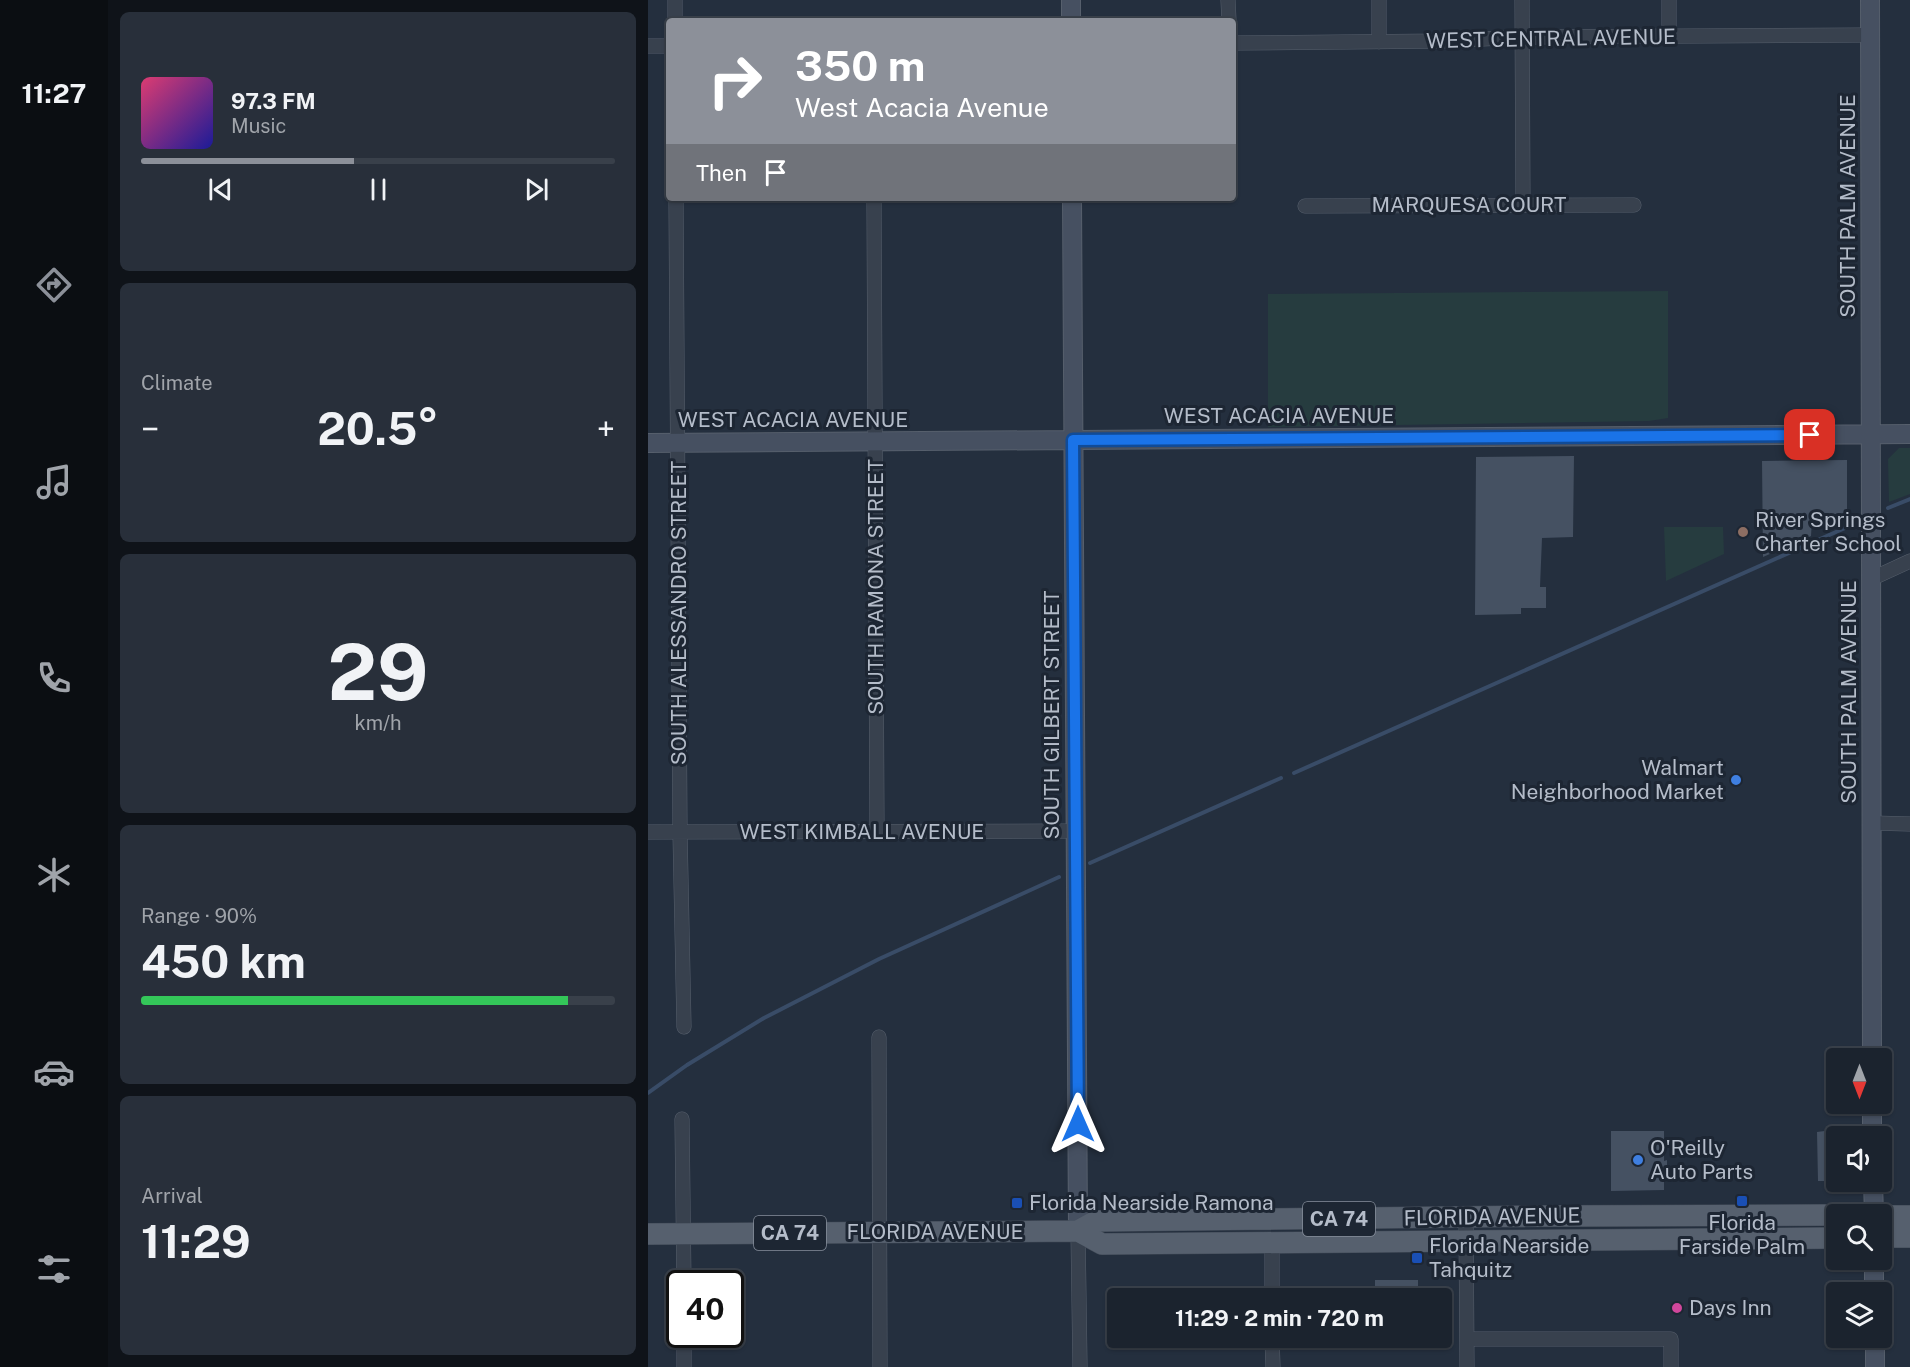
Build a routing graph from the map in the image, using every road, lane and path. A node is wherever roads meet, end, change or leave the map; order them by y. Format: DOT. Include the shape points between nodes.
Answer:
graph roads {
  1 [pos="675,0"];
  2 [pos="1071,0"];
  3 [pos="1228,0"];
  4 [pos="1379,0"];
  5 [pos="1522,0"];
  6 [pos="1669,0"];
  7 [pos="1870,0"];
  8 [pos="675,18"];
  9 [pos="1071,18"];
  10 [pos="1228,18"];
  11 [pos="1870,35"];
  12 [pos="1669,37"];
  13 [pos="1522,38"];
  14 [pos="1379,42"];
  15 [pos="1236,43"];
  16 [pos="648,46"];
  17 [pos="666,46"];
  18 [pos="676,201"];
  19 [pos="873,201"];
  20 [pos="1072,201"];
  21 [pos="1523,205"];
  22 [pos="1634,205"];
  23 [pos="1305,206"];
  24 [pos="1871,434"];
  25 [pos="1910,434"];
  26 [pos="1073,440"];
  27 [pos="875,442"];
  28 [pos="648,443"];
  29 [pos="678,443"];
  30 [pos="1910,561"];
  31 [pos="1871,579"];
  32 [pos="1872,823"];
  33 [pos="1910,824"];
  34 [pos="1076,831"];
  35 [pos="648,832"];
  36 [pos="680,832"];
  37 [pos="877,832"];
  38 [pos="684,1027"];
  39 [pos="879,1037"];
  40 [pos="1872,1048"];
  41 [pos="682,1119"];
  42 [pos="1826,1215"];
  43 [pos="1892,1216"];
  44 [pos="1910,1216"];
  45 [pos="1466,1217"];
  46 [pos="1375,1219"];
  47 [pos="1078,1231"];
  48 [pos="880,1233"];
  49 [pos="648,1234"];
  50 [pos="683,1234"];
  51 [pos="1910,1237"];
  52 [pos="1826,1238"];
  53 [pos="1892,1238"];
  54 [pos="1466,1241"];
  55 [pos="1272,1243"];
  56 [pos="684,1270"];
  57 [pos="1272,1288"];
  58 [pos="1467,1338"];
  59 [pos="684,1348"];
  60 [pos="1272,1348"];
  61 [pos="1875,1348"];
  62 [pos="684,1367"];
  63 [pos="880,1367"];
  64 [pos="1080,1367"];
  65 [pos="1273,1367"];
  66 [pos="1467,1367"];
  67 [pos="1671,1367"];
  68 [pos="1875,1367"];
  1 -- 8 [label="street"];
  2 -- 9 [label="street"];
  3 -- 10 [label="street"];
  4 -- 14 [label="street"];
  5 -- 13 [label="street"];
  6 -- 12 [label="street"];
  7 -- 11 [label="street, SOUTH PALM AVENUE"];
  11 -- 12 [label="street, WEST CENTRAL AVENUE"];
  11 -- 24 [label="street, SOUTH PALM AVENUE"];
  12 -- 13 [label="street, WEST CENTRAL AVENUE"];
  13 -- 14 [label="street, WEST CENTRAL AVENUE"];
  13 -- 21 [label="street"];
  14 -- 15 [label="street, WEST CENTRAL AVENUE"];
  16 -- 17 [label="street"];
  18 -- 29 [label="street, SOUTH ALESSANDRO STREET"];
  19 -- 27 [label="street, SOUTH RAMONA STREET"];
  20 -- 26 [label="street, SOUTH GILBERT STREET"];
  21 -- 22 [label="street, MARQUESA COURT"];
  21 -- 23 [label="street, MARQUESA COURT"];
  24 -- 25 [label="street, WEST ACACIA AVENUE"];
  24 -- 26 [label="street, WEST ACACIA AVENUE"];
  24 -- 31 [label="street, SOUTH PALM AVENUE"];
  26 -- 27 [label="street, WEST ACACIA AVENUE"];
  26 -- 34 [label="street, SOUTH GILBERT STREET"];
  27 -- 29 [label="street, WEST ACACIA AVENUE"];
  27 -- 37 [label="street, SOUTH RAMONA STREET"];
  28 -- 29 [label="street, WEST ACACIA AVENUE"];
  29 -- 36 [label="street, SOUTH ALESSANDRO STREET"];
  30 -- 31 [label="street"];
  31 -- 32 [label="street, SOUTH PALM AVENUE"];
  32 -- 33 [label="street"];
  32 -- 40 [label="street, SOUTH PALM AVENUE"];
  34 -- 37 [label="street, WEST KIMBALL AVENUE"];
  34 -- 47 [label="street, SOUTH GILBERT STREET"];
  35 -- 36 [label="street, WEST KIMBALL AVENUE"];
  36 -- 37 [label="street, WEST KIMBALL AVENUE"];
  36 -- 38 [label="street, SOUTH ALESSANDRO STREET"];
  39 -- 48 [label="street"];
  41 -- 50 [label="street"];
  42 -- 45 [label="main road, FLORIDA AVENUE / CA 74"];
  43 -- 44 [label="main road"];
  45 -- 46 [label="main road, FLORIDA AVENUE / CA 74"];
  45 -- 54 [label="street"];
  46 -- 47 [label="main road, FLORIDA AVENUE / CA 74" via="1096,1221"];
  46 -- 55 [label="main road" via="1349,1229 1277,1230"];
  47 -- 48 [label="main road, FLORIDA AVENUE / CA 74"];
  47 -- 55 [label="main road, FLORIDA AVENUE" via="1102,1244"];
  47 -- 64 [label="street"];
  48 -- 50 [label="main road, FLORIDA AVENUE / CA 74"];
  48 -- 63 [label="street"];
  49 -- 50 [label="main road, FLORIDA AVENUE / CA 74"];
  50 -- 56 [label="street"];
  51 -- 53 [label="main road"];
  52 -- 54 [label="main road, FLORIDA AVENUE"];
  54 -- 55 [label="main road, FLORIDA AVENUE"];
  54 -- 58 [label="street"];
  55 -- 57 [label="street"];
  58 -- 66 [label="street"];
  58 -- 67 [label="street" via="1671,1338"];
  59 -- 62 [label="street"];
  60 -- 65 [label="street"];
  61 -- 68 [label="street"];
}
